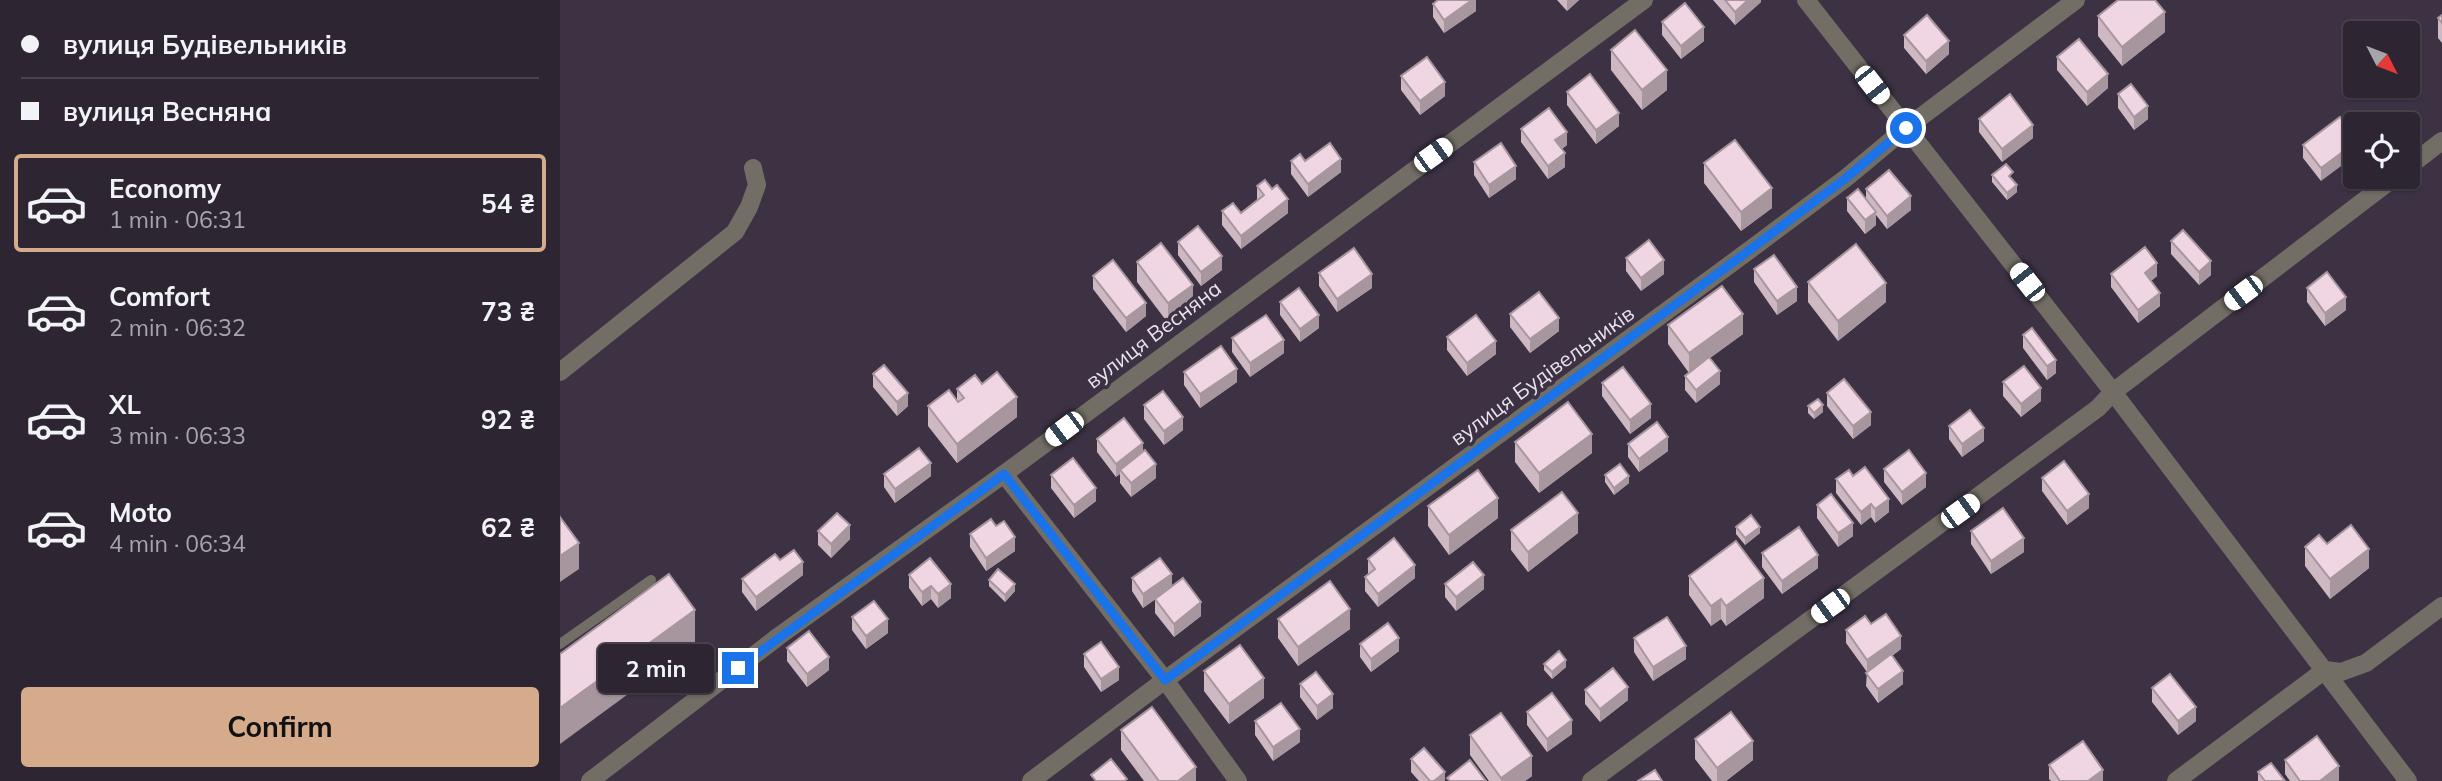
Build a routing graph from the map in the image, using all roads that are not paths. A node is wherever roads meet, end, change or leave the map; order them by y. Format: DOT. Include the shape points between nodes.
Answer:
graph roads {
  1 [pos="1644,0"];
  2 [pos="1806,0"];
  3 [pos="2076,0"];
  4 [pos="1906,128"];
  5 [pos="2442,141"];
  6 [pos="2420,158"];
  7 [pos="753,168"];
  8 [pos="2379,189"];
  9 [pos="560,372"];
  10 [pos="2113,392"];
  11 [pos="1004,474"];
  12 [pos="651,580"];
  13 [pos="2442,606"];
  14 [pos="560,645"];
  15 [pos="2325,670"];
  16 [pos="1165,680"];
  17 [pos="590,781"];
  18 [pos="1031,781"];
  19 [pos="1238,781"];
  20 [pos="1591,781"];
  21 [pos="2176,781"];
  22 [pos="2408,781"];
  1 -- 11 [label="street, вулиця Весняна"];
  2 -- 4 [label="street"];
  3 -- 4 [label="street, вулиця Будівельників"];
  4 -- 10 [label="street"];
  4 -- 16 [label="street, вулиця Будівельників" via="1751,249"];
  5 -- 6 [label="street"];
  7 -- 9 [label="street" via="757,185 735,232"];
  8 -- 10 [label="street"];
  10 -- 15 [label="street"];
  10 -- 20 [label="street" via="2025,463"];
  11 -- 16 [label="street"];
  11 -- 17 [label="street, вулиця Весняна" via="779,636"];
  12 -- 14 [label="lane"];
  13 -- 15 [label="street" via="2366,663 2341,672"];
  15 -- 21 [label="street"];
  15 -- 22 [label="street"];
  16 -- 18 [label="street, вулиця Будівельників"];
  16 -- 19 [label="street"];
}
